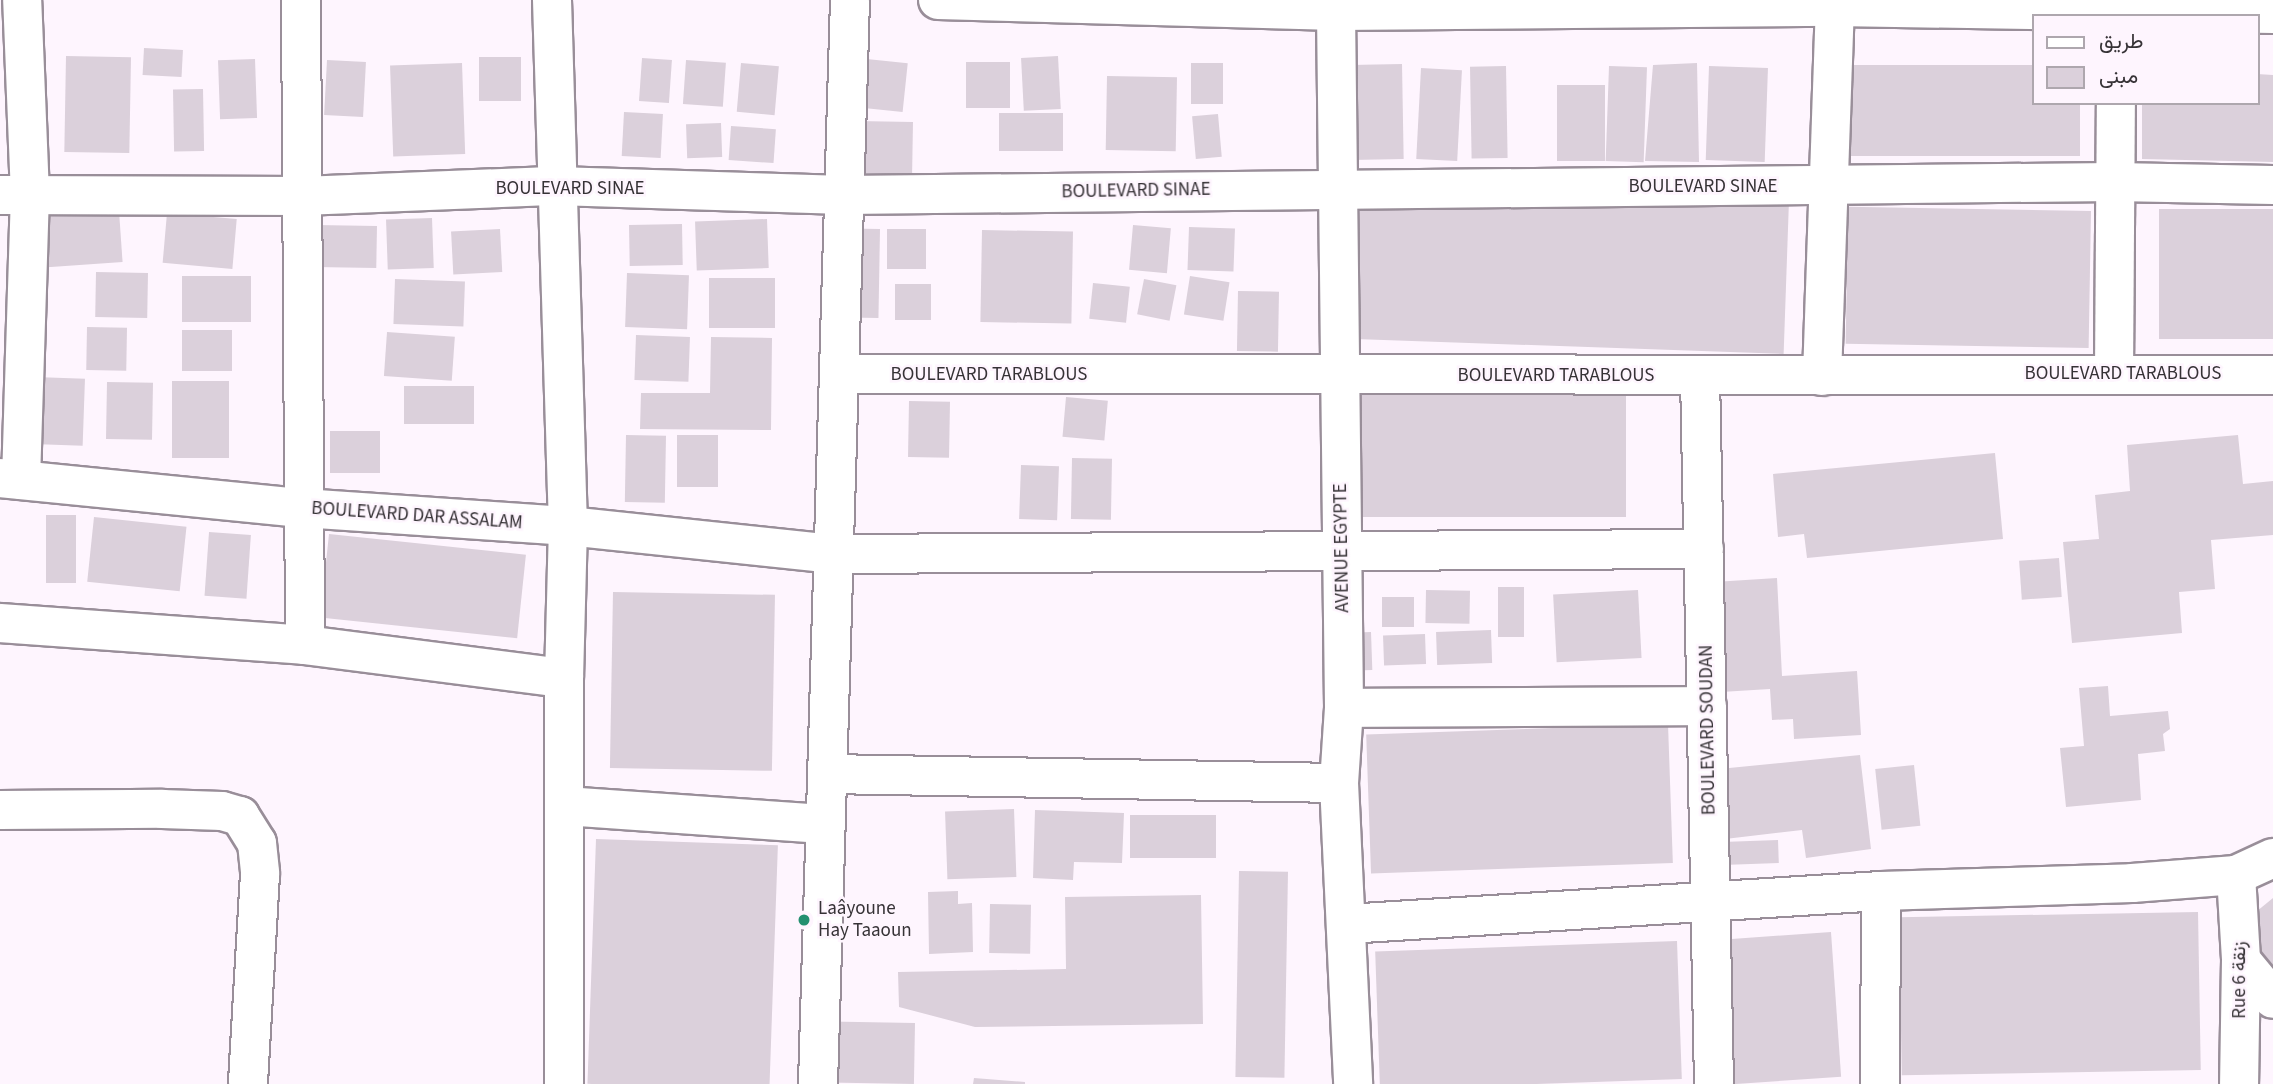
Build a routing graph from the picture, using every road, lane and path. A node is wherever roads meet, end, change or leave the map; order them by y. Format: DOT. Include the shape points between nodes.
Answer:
graph roads {
  1 [pos="22,0"];
  2 [pos="301,0"];
  3 [pos="552,0"];
  4 [pos="850,0"];
  5 [pos="938,0"];
  6 [pos="1835,7"];
  7 [pos="1336,11"];
  8 [pos="2117,14"];
  9 [pos="2273,14"];
  10 [pos="2116,105"];
  11 [pos="2115,182"];
  12 [pos="2273,185"];
  13 [pos="556,186"];
  14 [pos="1830,187"];
  15 [pos="1338,188"];
  16 [pos="15,195"];
  17 [pos="844,195"];
  18 [pos="302,196"];
  19 [pos="2114,373"];
  20 [pos="839,374"];
  21 [pos="1700,375"];
  22 [pos="2273,375"];
  23 [pos="1340,376"];
  24 [pos="1822,376"];
  25 [pos="10,479"];
  26 [pos="303,508"];
  27 [pos="568,526"];
  28 [pos="1704,549"];
  29 [pos="1342,551"];
  30 [pos="834,554"];
  31 [pos="0,623"];
  32 [pos="305,645"];
  33 [pos="564,678"];
  34 [pos="1707,706"];
  35 [pos="1344,708"];
  36 [pos="827,774"];
  37 [pos="1339,783"];
  38 [pos="566,806"];
  39 [pos="0,810"];
  40 [pos="825,824"];
  41 [pos="2273,859"];
  42 [pos="2236,875"];
  43 [pos="1881,891"];
  44 [pos="1712,904"];
  45 [pos="1346,923"];
  46 [pos="2241,960"];
  47 [pos="2273,999"];
  48 [pos="248,1084"];
  49 [pos="564,1084"];
  50 [pos="818,1084"];
  51 [pos="1353,1084"];
  52 [pos="1714,1084"];
  53 [pos="1880,1084"];
  54 [pos="2239,1084"];
  1 -- 16 [label="street"];
  2 -- 18 [label="street"];
  3 -- 13 [label="street"];
  4 -- 17 [label="street"];
  5 -- 7 [label="street"];
  6 -- 7 [label="street"];
  6 -- 8 [label="street"];
  6 -- 14 [label="street"];
  7 -- 15 [label="street, AVENUE EGYPTE"];
  8 -- 9 [label="street"];
  10 -- 11 [label="street"];
  11 -- 12 [label="street, BOULEVARD SINAE"];
  11 -- 14 [label="street, BOULEVARD SINAE"];
  11 -- 19 [label="street"];
  13 -- 17 [label="street, BOULEVARD SINAE"];
  13 -- 18 [label="street, BOULEVARD SINAE"];
  13 -- 27 [label="street"];
  14 -- 15 [label="street, BOULEVARD SINAE"];
  14 -- 24 [label="street"];
  15 -- 17 [label="street, BOULEVARD SINAE"];
  15 -- 23 [label="street, AVENUE EGYPTE"];
  16 -- 18 [label="street, BOULEVARD SINAE"];
  16 -- 25 [label="street"];
  17 -- 20 [label="street"];
  18 -- 26 [label="street"];
  19 -- 22 [label="street, BOULEVARD TARABLOUS"];
  19 -- 24 [label="street, BOULEVARD TARABLOUS"];
  20 -- 23 [label="street, BOULEVARD TARABLOUS"];
  20 -- 30 [label="street"];
  21 -- 23 [label="street, BOULEVARD TARABLOUS"];
  21 -- 24 [label="street, BOULEVARD TARABLOUS"];
  21 -- 28 [label="street, BOULEVARD SOUDAN"];
  23 -- 29 [label="street, AVENUE EGYPTE"];
  25 -- 26 [label="street, BOULEVARD DAR ASSALAM"];
  26 -- 27 [label="street, BOULEVARD DAR ASSALAM"];
  26 -- 32 [label="street"];
  27 -- 30 [label="street, BOULEVARD DAR ASSALAM"];
  27 -- 33 [label="street"];
  28 -- 29 [label="street, BOULEVARD DAR ASSALAM"];
  28 -- 34 [label="street, BOULEVARD SOUDAN"];
  29 -- 30 [label="street, BOULEVARD DAR ASSALAM"];
  29 -- 35 [label="street, AVENUE EGYPTE"];
  30 -- 36 [label="street"];
  31 -- 32 [label="street"];
  32 -- 33 [label="street"];
  33 -- 38 [label="street"];
  34 -- 35 [label="street"];
  34 -- 44 [label="street, BOULEVARD SOUDAN"];
  35 -- 37 [label="street, AVENUE EGYPTE"];
  36 -- 37 [label="street"];
  36 -- 40 [label="street"];
  37 -- 45 [label="street, AVENUE EGYPTE"];
  38 -- 40 [label="street"];
  38 -- 49 [label="street"];
  39 -- 48 [label="street" via="162,809 240,816 257,844 260,873"];
  40 -- 50 [label="street"];
  41 -- 42 [label="street"];
  42 -- 43 [label="street"];
  42 -- 46 [label="street, Rue 6 زنقة"];
  43 -- 44 [label="street"];
  43 -- 53 [label="street"];
  44 -- 45 [label="street"];
  44 -- 52 [label="street, BOULEVARD SOUDAN"];
  45 -- 51 [label="street, AVENUE EGYPTE"];
  46 -- 47 [label="street"];
  46 -- 54 [label="street, Rue 6 زنقة"];
}
